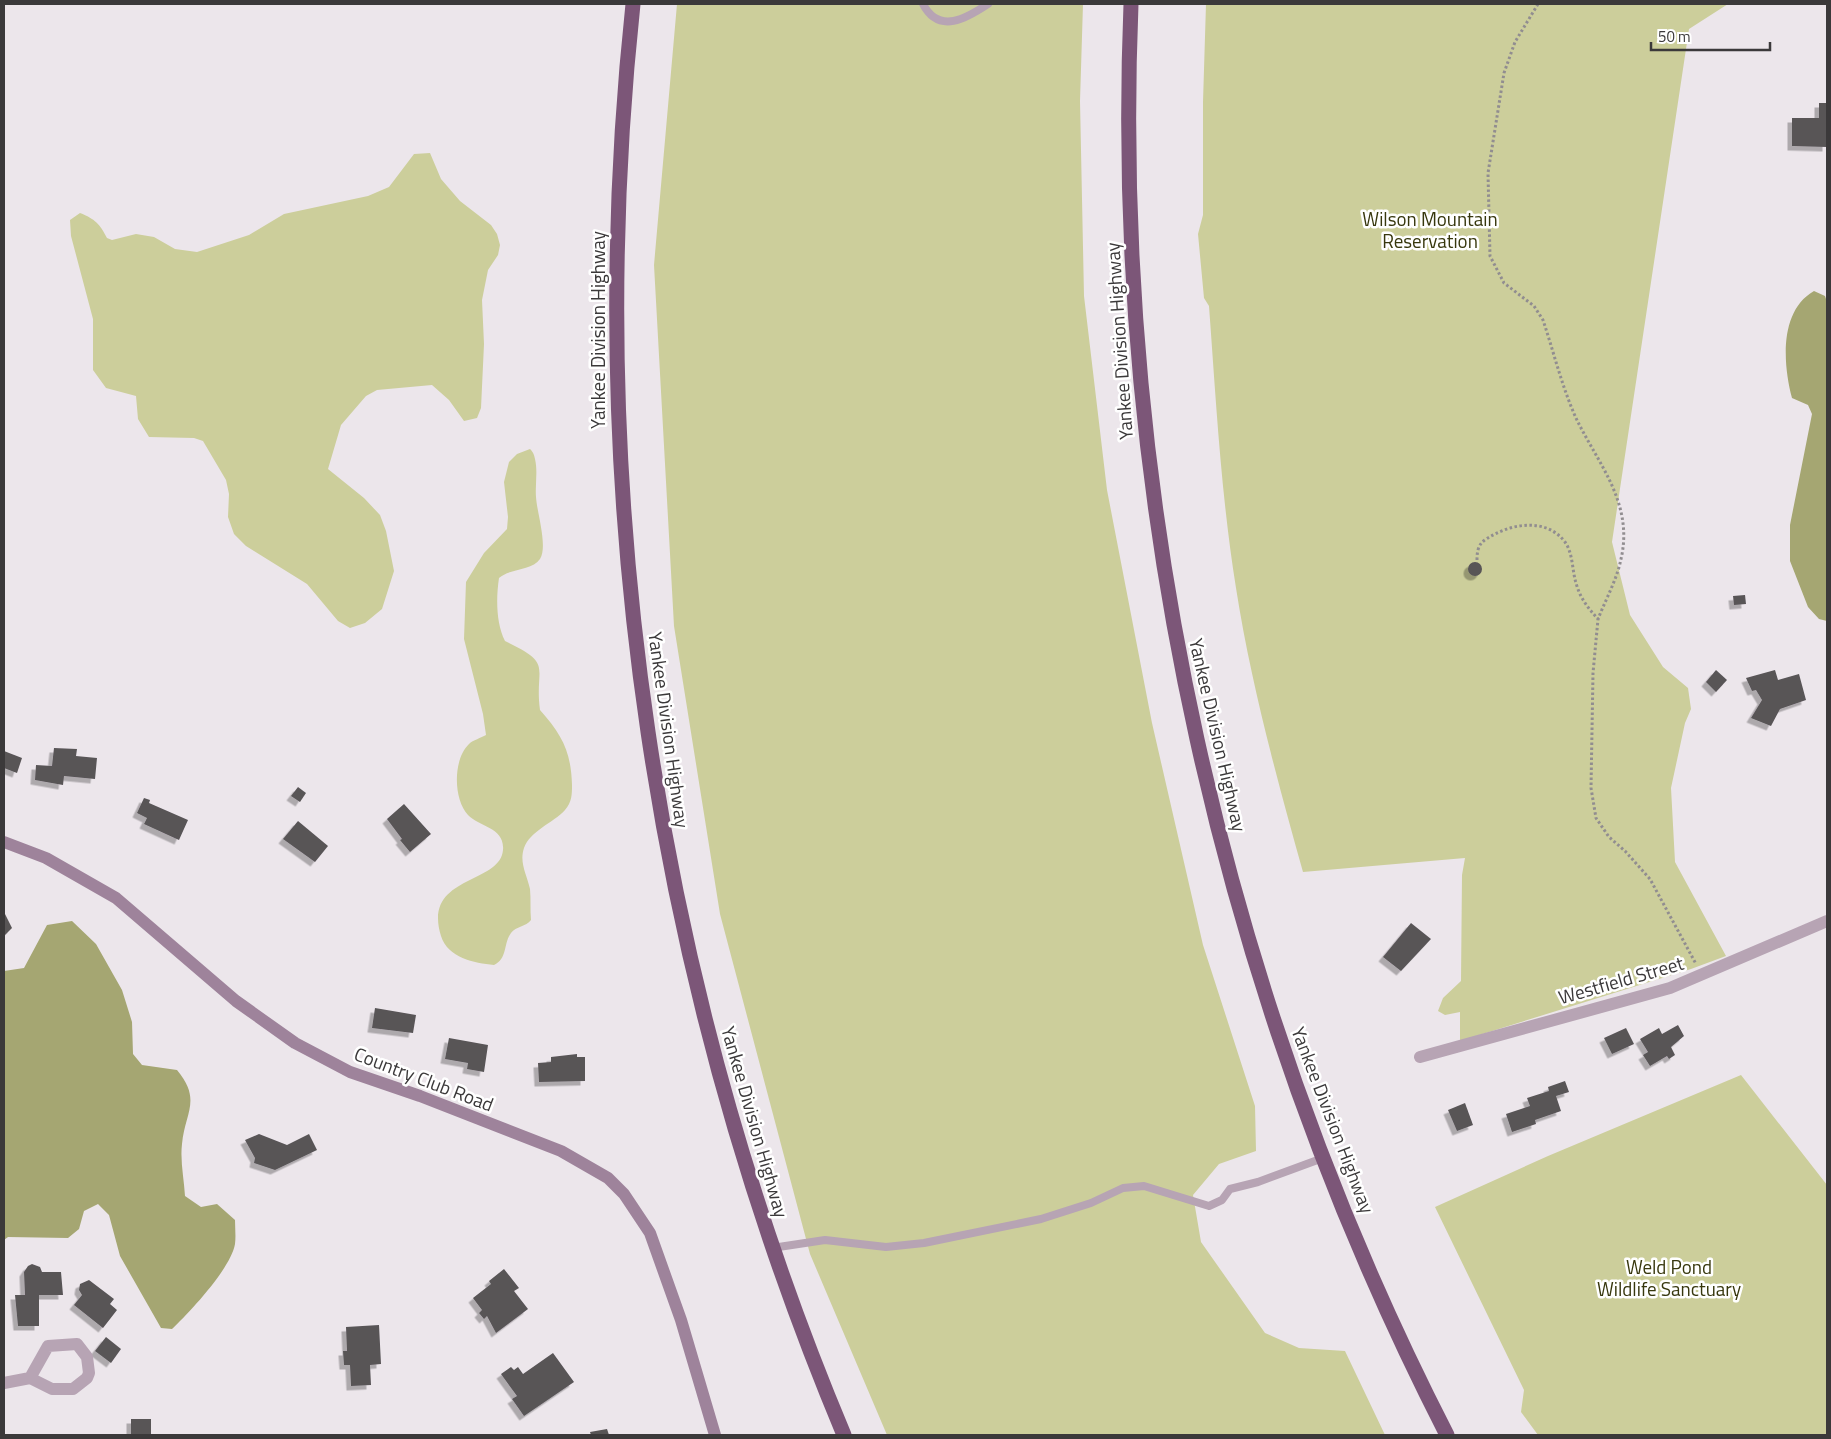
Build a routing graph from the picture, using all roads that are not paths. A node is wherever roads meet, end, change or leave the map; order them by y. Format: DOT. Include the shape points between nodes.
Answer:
graph roads {
  1 [pos="633,4"];
  2 [pos="923,4"];
  3 [pos="988,4"];
  4 [pos="1131,4"];
  5 [pos="4,842"];
  6 [pos="1827,921"];
  7 [pos="1420,1057"];
  8 [pos="1323,1158"];
  9 [pos="772,1248"];
  10 [pos="30,1378"];
  11 [pos="4,1383"];
  12 [pos="715,1435"];
  13 [pos="844,1435"];
  14 [pos="1447,1435"];
  1 -- 9 [label="highway, Yankee Division Highway" via="621,147 616,295 622,503 636,649 657,794 684,938 721,1080"];
  2 -- 3 [label="lane" via="928,12 941,20 953,22 971,16"];
  4 -- 8 [label="highway, Yankee Division Highway" via="1129,175 1136,318 1149,461 1175,631 1197,742 1236,893 1274,1021"];
  5 -- 12 [label="street, Country Club Road" via="46,858 116,898 236,1001 295,1043 350,1072 561,1151 608,1178 624,1194 650,1233 681,1320"];
  6 -- 7 [label="street, Westfield Street" via="1670,988"];
  8 -- 9 [label="lane" via="1230,1189 1222,1200 1209,1206 1144,1186 1123,1188 1091,1203 1041,1219 924,1243 886,1248 825,1240"];
  8 -- 14 [label="highway, Yankee Division Highway" via="1382,1300"];
  9 -- 13 [label="highway, Yankee Division Highway"];
  10 -- 10 [label="street" via="52,1389 73,1389 87,1378 87,1357 77,1344 48,1346"];
  10 -- 11 [label="street"];
}
